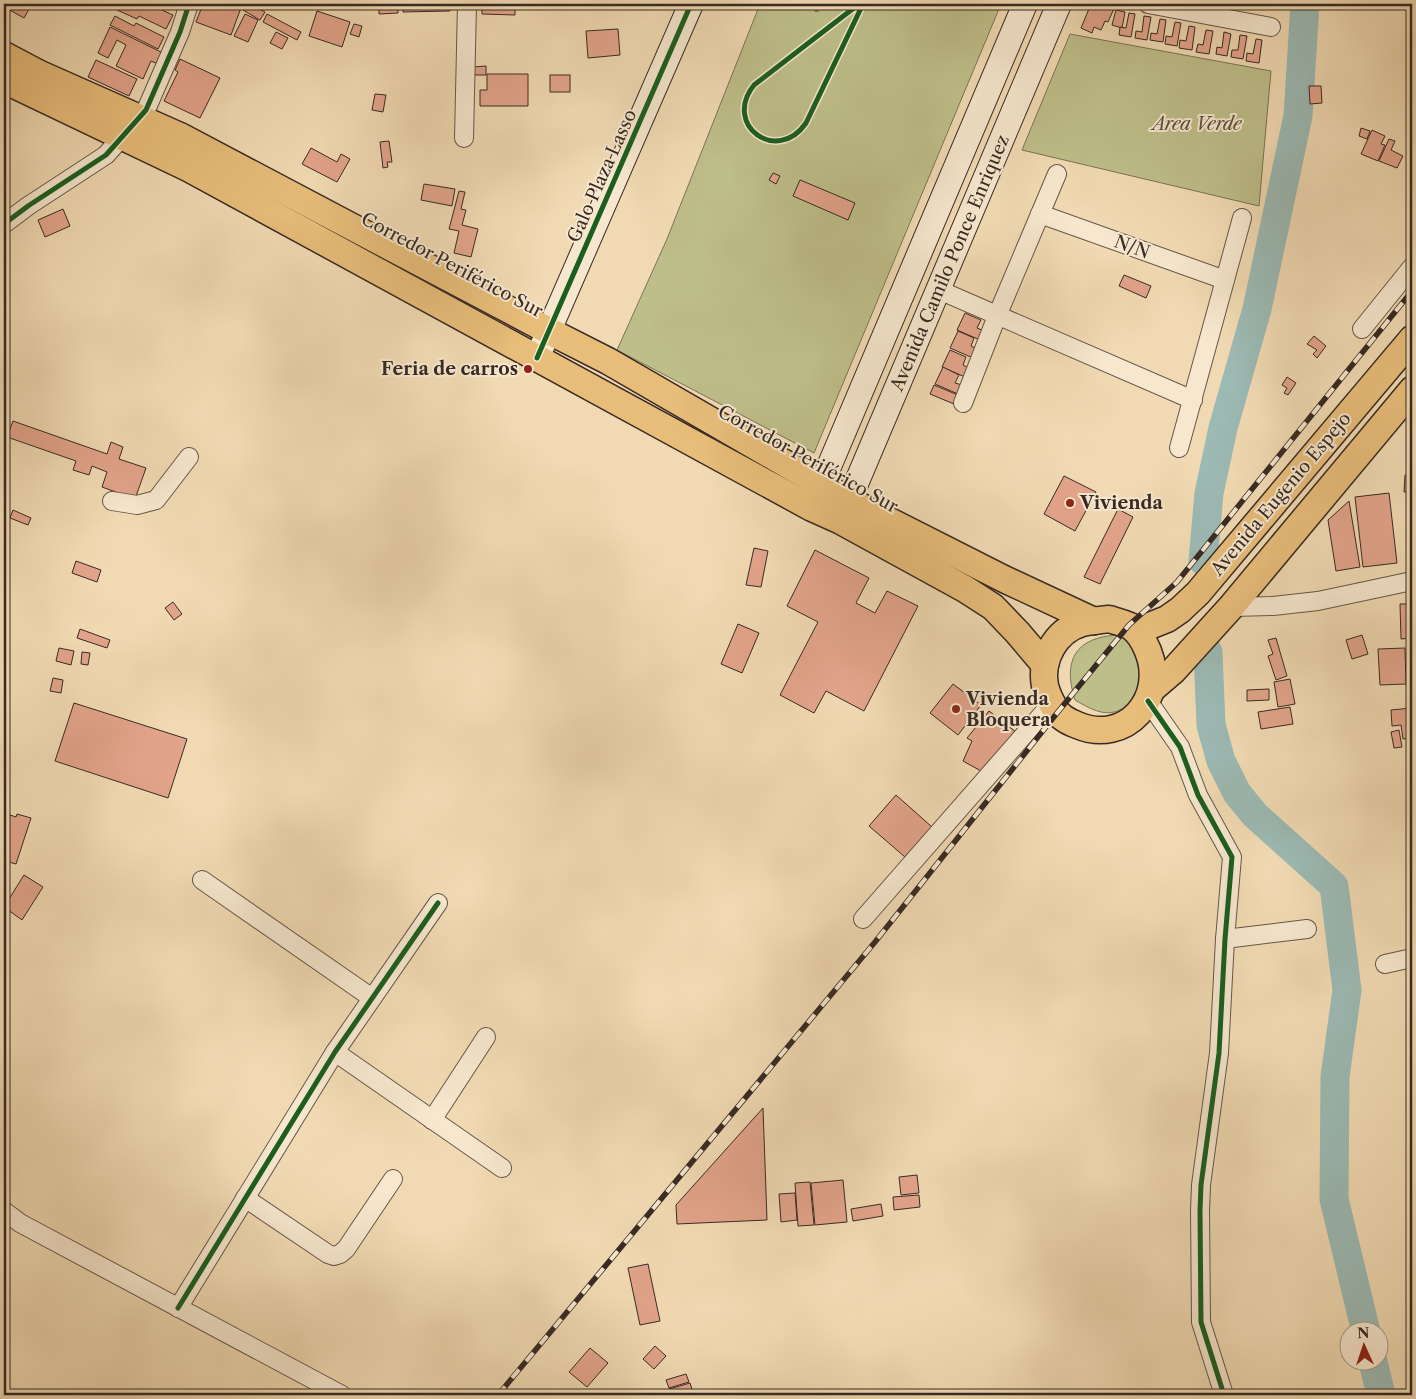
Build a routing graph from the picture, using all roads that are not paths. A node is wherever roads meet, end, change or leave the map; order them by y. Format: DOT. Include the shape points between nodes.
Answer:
graph roads {
  1 [pos="189,4"];
  2 [pos="467,4"];
  3 [pos="691,4"];
  4 [pos="1025,4"];
  5 [pos="1059,4"];
  6 [pos="1148,4"];
  7 [pos="1271,27"];
  8 [pos="4,55"];
  9 [pos="4,80"];
  10 [pos="140,117"];
  11 [pos="122,137"];
  12 [pos="464,138"];
  13 [pos="1057,174"];
  14 [pos="1040,214"];
  15 [pos="1242,218"];
  16 [pos="4,224"];
  17 [pos="1412,267"];
  18 [pos="1224,280"];
  19 [pos="939,290"];
  20 [pos="997,316"];
  21 [pos="1362,328"];
  22 [pos="549,332"];
  23 [pos="1412,339"];
  24 [pos="880,348"];
  25 [pos="536,358"];
  26 [pos="909,361"];
  27 [pos="1412,390"];
  28 [pos="1193,400"];
  29 [pos="963,403"];
  30 [pos="1179,448"];
  31 [pos="189,457"];
  32 [pos="822,484"];
  33 [pos="112,501"];
  34 [pos="812,508"];
  35 [pos="845,511"];
  36 [pos="1412,580"];
  37 [pos="1231,607"];
  38 [pos="1094,621"];
  39 [pos="1137,632"];
  40 [pos="1045,665"];
  41 [pos="1150,695"];
  42 [pos="1052,703"];
  43 [pos="202,880"];
  44 [pos="438,903"];
  45 [pos="863,920"];
  46 [pos="1307,929"];
  47 [pos="1225,939"];
  48 [pos="1412,958"];
  49 [pos="1385,964"];
  50 [pos="372,998"];
  51 [pos="486,1037"];
  52 [pos="335,1052"];
  53 [pos="432,1120"];
  54 [pos="502,1168"];
  55 [pos="393,1180"];
  56 [pos="245,1198"];
  57 [pos="4,1211"];
  58 [pos="178,1308"];
  59 [pos="342,1395"];
  60 [pos="1224,1395"];
  1 -- 10 [label="street" via="146,110"];
  2 -- 12 [label="street"];
  3 -- 22 [label="main road, Galo Plaza Lasso"];
  4 -- 24 [label="main road, Avenida Camilo Ponce Enriquez"];
  5 -- 19 [label="main road, Avenida Camilo Ponce Enriquez"];
  6 -- 7 [label="street"];
  8 -- 10 [label="main road, Corredor Periférico Sur"];
  9 -- 11 [label="main road, Corredor Periférico Sur"];
  10 -- 11 [label="street"];
  10 -- 22 [label="main road, Corredor Periférico Sur"];
  11 -- 16 [label="street" via="106,155"];
  11 -- 25 [label="main road, Corredor Periférico Sur" via="199,174"];
  13 -- 14 [label="street"];
  14 -- 18 [label="street, N/N"];
  14 -- 20 [label="street"];
  15 -- 18 [label="street"];
  17 -- 21 [label="street"];
  18 -- 28 [label="street"];
  19 -- 20 [label="street"];
  19 -- 26 [label="main road, Avenida Camilo Ponce Enriquez"];
  20 -- 28 [label="street"];
  20 -- 29 [label="street"];
  22 -- 25 [label="main road, Galo Plaza Lasso"];
  22 -- 32 [label="main road, Corredor Periférico Sur" via="608,361"];
  23 -- 39 [label="main road, Avenida Eugenio Espejo" via="1198,593 1167,619"];
  24 -- 26 [label="main road"];
  24 -- 32 [label="main road, Avenida Camilo Ponce Enriquez"];
  25 -- 34 [label="main road, Corredor Periférico Sur"];
  26 -- 35 [label="main road, Avenida Camilo Ponce Enriquez"];
  27 -- 37 [label="main road, Avenida Eugenio Espejo"];
  28 -- 30 [label="street"];
  31 -- 33 [label="street" via="156,500 138,505"];
  32 -- 34 [label="main road, Avenida Camilo Ponce Enriquez"];
  32 -- 35 [label="main road, Corredor Periférico Sur"];
  34 -- 35 [label="main road, Corredor Periférico Sur"];
  35 -- 38 [label="main road, Corredor Periférico Sur"];
  35 -- 40 [label="main road, Corredor Periférico Sur" via="992,607"];
  36 -- 37 [label="street" via="1318,601"];
  37 -- 41 [label="main road, Avenida Eugenio Espejo"];
  38 -- 39 [label="main road" via="1109,619 1129,625"];
  38 -- 40 [label="main road" via="1081,623 1062,635 1054,644"];
  39 -- 41 [label="main road" via="1144,640 1152,662 1154,676"];
  40 -- 42 [label="main road" via="1045,687"];
  41 -- 42 [label="main road" via="1140,711 1126,723 1096,730 1072,723 1057,713"];
  41 -- 47 [label="street" via="1180,747 1198,795 1232,857"];
  42 -- 45 [label="street"];
  43 -- 50 [label="street"];
  44 -- 50 [label="street"];
  46 -- 47 [label="street"];
  47 -- 60 [label="street" via="1219,1053 1200,1212 1201,1322"];
  48 -- 49 [label="street"];
  50 -- 52 [label="street"];
  51 -- 53 [label="street"];
  52 -- 53 [label="street"];
  52 -- 56 [label="street"];
  53 -- 54 [label="street"];
  55 -- 56 [label="street" via="346,1249 334,1256"];
  56 -- 58 [label="street"];
  57 -- 58 [label="street" via="20,1223"];
  58 -- 59 [label="street"];
}
